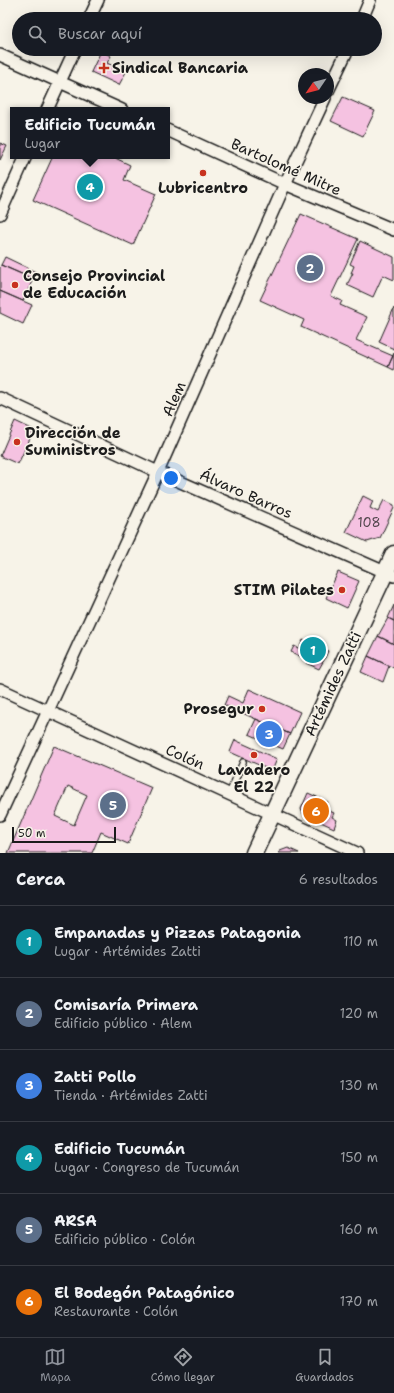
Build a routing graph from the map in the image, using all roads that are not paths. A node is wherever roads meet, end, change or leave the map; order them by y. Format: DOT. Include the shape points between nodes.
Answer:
graph roads {
  1 [pos="98,0"];
  2 [pos="370,0"];
  3 [pos="92,12"];
  4 [pos="365,12"];
  5 [pos="0,55"];
  6 [pos="72,56"];
  7 [pos="345,56"];
  8 [pos="334,79"];
  9 [pos="60,82"];
  10 [pos="322,104"];
  11 [pos="48,107"];
  12 [pos="115,107"];
  13 [pos="170,131"];
  14 [pos="25,159"];
  15 [pos="285,184"];
  16 [pos="0,214"];
  17 [pos="394,230"];
  18 [pos="0,398"];
  19 [pos="158,472"];
  20 [pos="394,554"];
  21 [pos="390,574"];
  22 [pos="0,689"];
  23 [pos="47,711"];
  24 [pos="243,762"];
  25 [pos="229,794"];
  26 [pos="272,813"];
  27 [pos="0,815"];
  28 [pos="254,853"];
  29 [pos="357,853"];
  1 -- 3 [label="street"];
  2 -- 4 [label="street"];
  5 -- 9 [label="street"];
  6 -- 9 [label="street"];
  7 -- 8 [label="street"];
  9 -- 11 [label="street"];
  9 -- 12 [label="street"];
  10 -- 15 [label="street, Alem"];
  13 -- 15 [label="street, Bartolomé Mitre"];
  14 -- 16 [label="street"];
  15 -- 17 [label="street, Bartolomé Mitre"];
  15 -- 19 [label="street, Alem"];
  18 -- 19 [label="street, Álvaro Barros"];
  19 -- 21 [label="street, Álvaro Barros"];
  19 -- 23 [label="street, Alem"];
  20 -- 21 [label="main road, Artémides Zatti"];
  21 -- 26 [label="main road, Artémides Zatti"];
  22 -- 23 [label="street, Colón"];
  23 -- 25 [label="street, Colón"];
  23 -- 27 [label="street, Alem"];
  24 -- 25 [label="lane"];
  25 -- 26 [label="street, Colón"];
  26 -- 28 [label="main road, Artémides Zatti"];
  26 -- 29 [label="street, Colón"];
}
